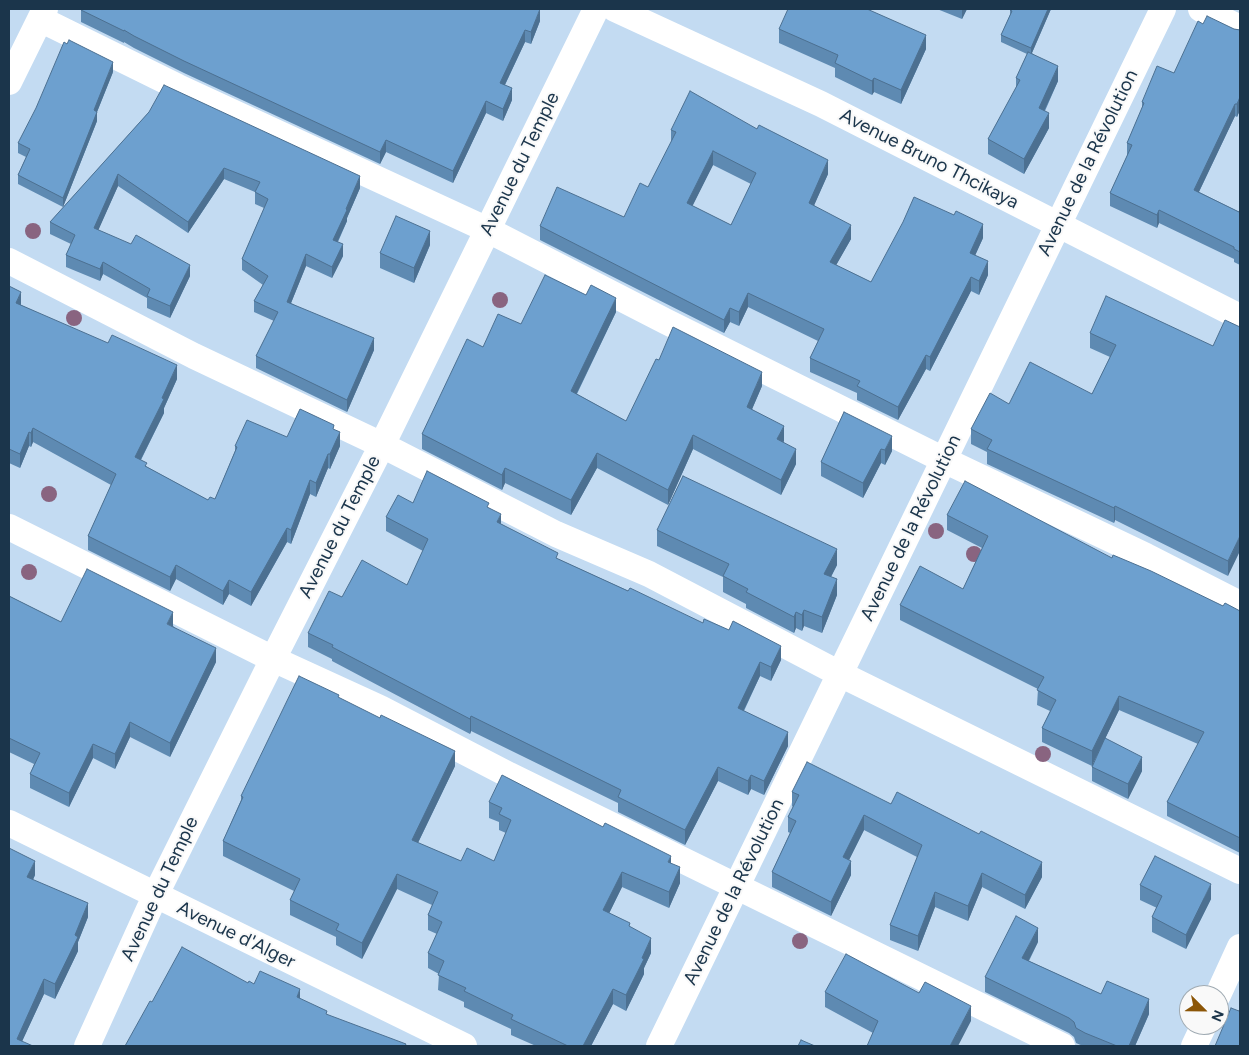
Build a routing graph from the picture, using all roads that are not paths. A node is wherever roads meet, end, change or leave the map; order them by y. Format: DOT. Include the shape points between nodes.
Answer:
graph roads {
  1 [pos="596,9"];
  2 [pos="615,9"];
  3 [pos="1163,9"];
  4 [pos="1201,9"];
  5 [pos="43,14"];
  6 [pos="1240,28"];
  7 [pos="9,82"];
  8 [pos="1058,225"];
  9 [pos="488,230"];
  10 [pos="9,261"];
  11 [pos="1240,317"];
  12 [pos="382,445"];
  13 [pos="944,460"];
  14 [pos="9,527"];
  15 [pos="1240,604"];
  16 [pos="273,659"];
  17 [pos="840,674"];
  18 [pos="9,823"];
  19 [pos="1240,872"];
  20 [pos="736,887"];
  21 [pos="155,896"];
  22 [pos="1240,947"];
  23 [pos="1223,985"];
  24 [pos="87,1046"];
  25 [pos="464,1046"];
  26 [pos="659,1046"];
  27 [pos="1062,1046"];
  1 -- 9 [label="street, Avenue du Temple"];
  2 -- 8 [label="street, Avenue Bruno Thcikaya" via="821,104"];
  3 -- 8 [label="street, Avenue de la Révolution"];
  4 -- 6 [label="street"];
  5 -- 7 [label="street"];
  5 -- 9 [label="street" via="178,87"];
  8 -- 11 [label="street, Avenue Bruno Thcikaya"];
  8 -- 13 [label="street, Avenue de la Révolution"];
  9 -- 12 [label="street, Avenue du Temple"];
  9 -- 13 [label="street"];
  10 -- 12 [label="street" via="194,356"];
  12 -- 16 [label="street, Avenue du Temple"];
  12 -- 17 [label="street" via="556,534 649,574"];
  13 -- 15 [label="street"];
  13 -- 17 [label="street, Avenue de la Révolution"];
  14 -- 16 [label="street"];
  16 -- 20 [label="street" via="380,708"];
  16 -- 21 [label="street, Avenue du Temple"];
  17 -- 19 [label="street"];
  17 -- 20 [label="street, Avenue de la Révolution"];
  18 -- 21 [label="street, Avenue d'Alger"];
  20 -- 26 [label="street, Avenue de la Révolution"];
  20 -- 27 [label="street"];
  21 -- 24 [label="street, Avenue du Temple"];
  21 -- 25 [label="street, Avenue d'Alger"];
  22 -- 23 [label="street"];
}
